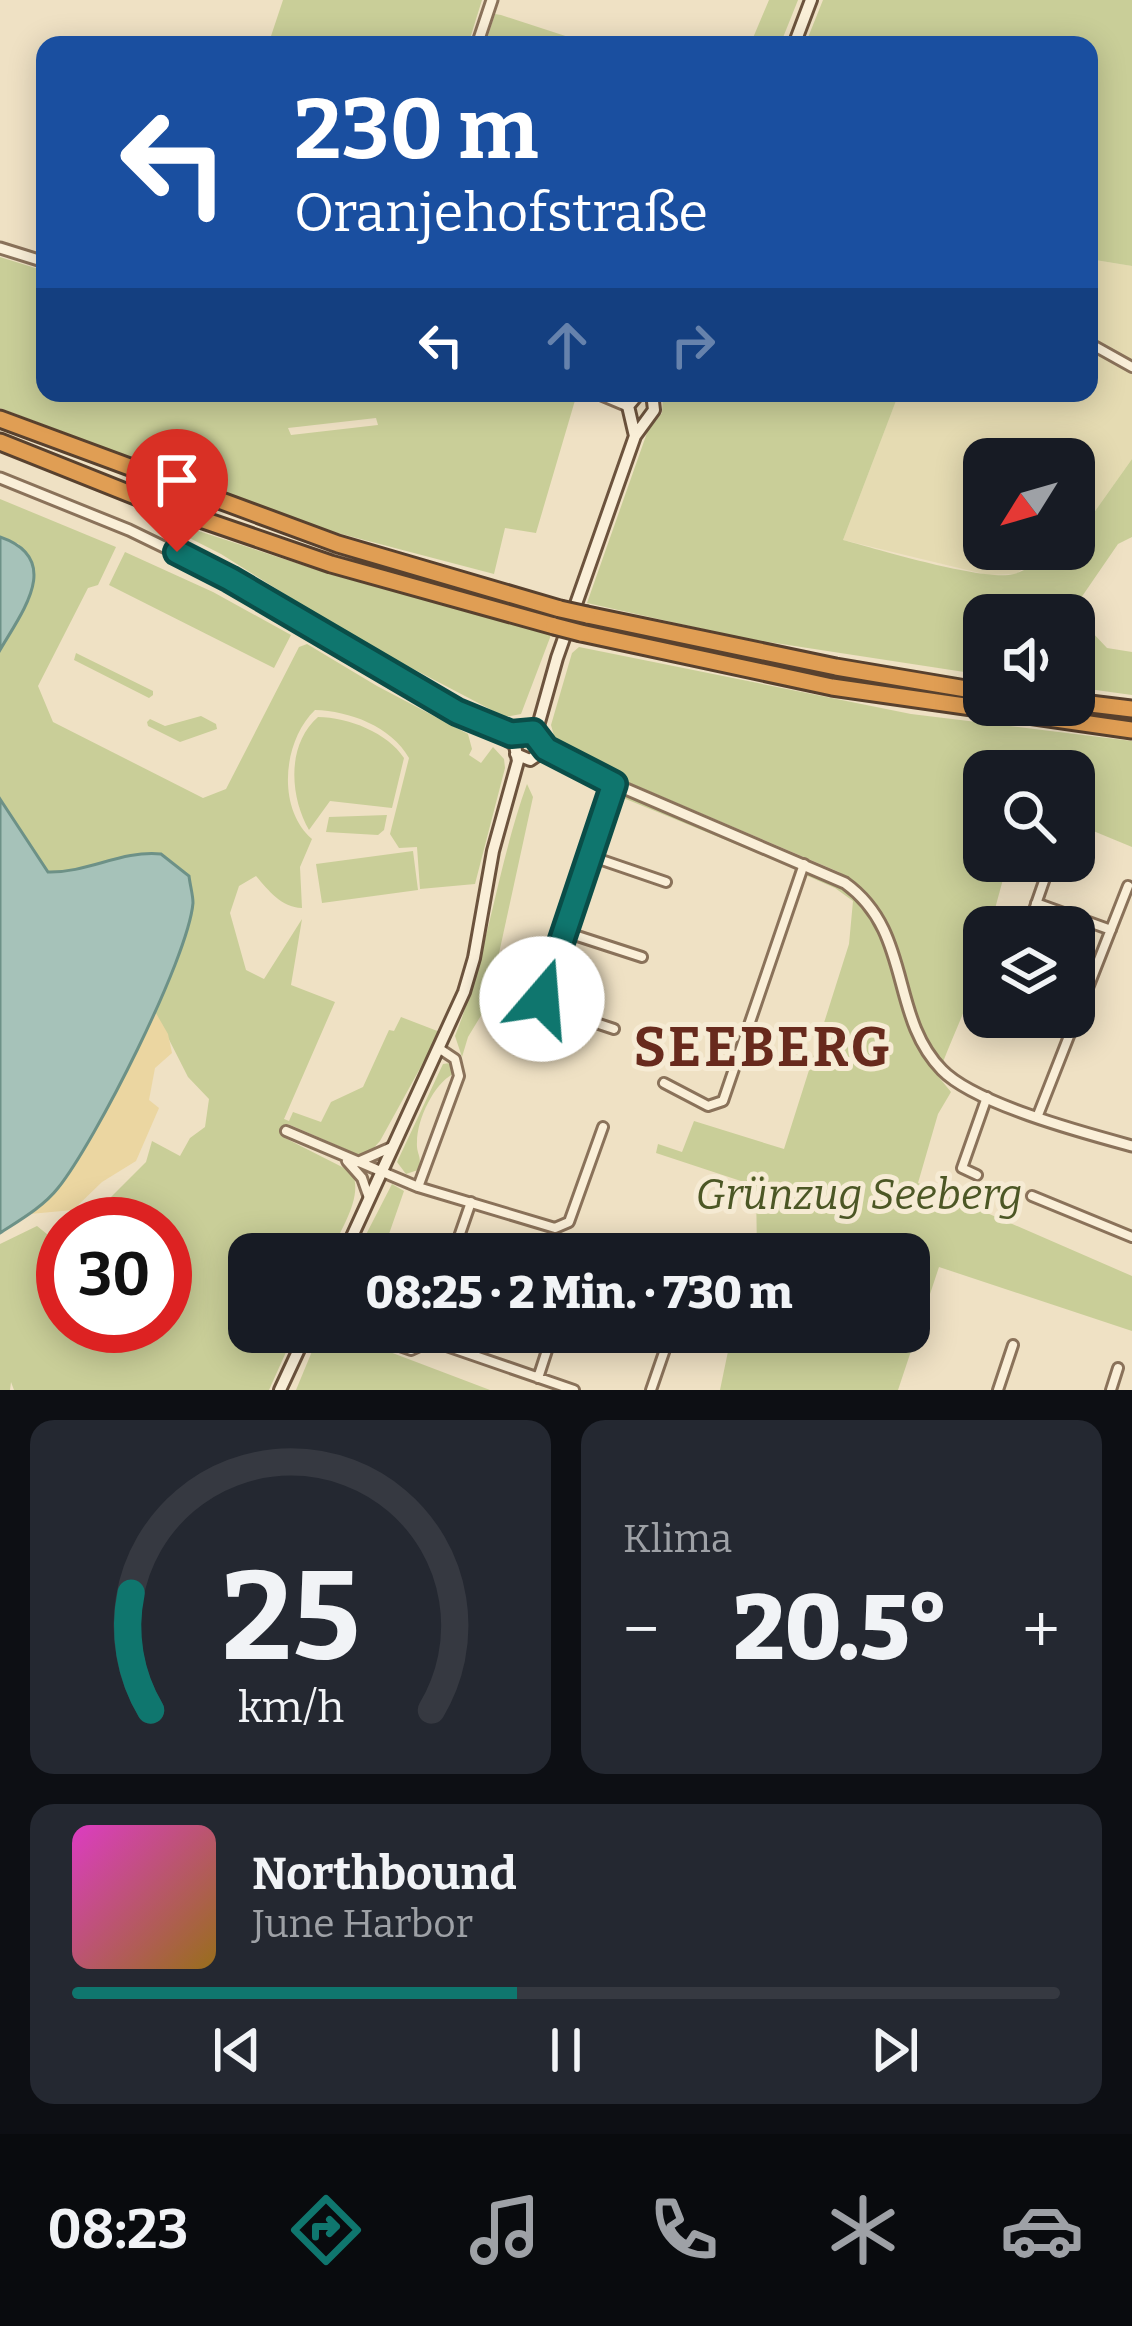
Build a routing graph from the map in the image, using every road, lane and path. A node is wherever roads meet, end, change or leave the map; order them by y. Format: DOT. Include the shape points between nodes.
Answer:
graph roads {
  1 [pos="492,0"];
  2 [pos="811,0"];
  3 [pos="480,36"];
  4 [pos="797,36"];
  5 [pos="0,248"];
  6 [pos="36,259"];
  7 [pos="1098,348"];
  8 [pos="1132,368"];
  9 [pos="615,402"];
  10 [pos="620,402"];
  11 [pos="636,402"];
  12 [pos="653,402"];
  13 [pos="633,411"];
  14 [pos="0,419"];
  15 [pos="0,442"];
  16 [pos="0,478"];
  17 [pos="963,688"];
  18 [pos="1095,705"];
  19 [pos="1132,709"];
  20 [pos="1132,730"];
  21 [pos="522,739"];
  22 [pos="536,754"];
  23 [pos="614,784"];
  24 [pos="512,791"];
  25 [pos="590,856"];
  26 [pos="804,864"];
  27 [pos="666,882"];
  28 [pos="1044,882"];
  29 [pos="1128,886"];
  30 [pos="1036,903"];
  31 [pos="1035,906"];
  32 [pos="1111,930"];
  33 [pos="565,932"];
  34 [pos="642,957"];
  35 [pos="614,1029"];
  36 [pos="440,1049"];
  37 [pos="664,1083"];
  38 [pos="987,1097"];
  39 [pos="1038,1115"];
  40 [pos="603,1127"];
  41 [pos="286,1131"];
  42 [pos="1132,1146"];
  43 [pos="392,1147"];
  44 [pos="341,1156"];
  45 [pos="357,1162"];
  46 [pos="381,1173"];
  47 [pos="977,1175"];
  48 [pos="418,1186"];
  49 [pos="1032,1196"];
  50 [pos="369,1199"];
  51 [pos="470,1202"];
  52 [pos="354,1233"];
  53 [pos="460,1233"];
  54 [pos="1132,1237"];
  55 [pos="1012,1345"];
  56 [pos="297,1353"];
  57 [pos="473,1353"];
  58 [pos="546,1353"];
  59 [pos="664,1353"];
  60 [pos="1118,1368"];
  61 [pos="538,1378"];
  62 [pos="280,1390"];
  63 [pos="574,1390"];
  64 [pos="651,1390"];
  65 [pos="998,1390"];
  66 [pos="1111,1390"];
  1 -- 3 [label="street"];
  2 -- 4 [label="main road"];
  5 -- 6 [label="street"];
  7 -- 8 [label="street"];
  9 -- 13 [label="street"];
  10 -- 13 [label="street"];
  11 -- 13 [label="main road"];
  12 -- 13 [label="main road" via="654,410"];
  13 -- 21 [label="main road" via="635,436 542,704"];
  14 -- 17 [label="highway, bridge" via="338,544 560,609"];
  15 -- 20 [label="highway, bridge" via="331,564 581,633 832,688"];
  16 -- 21 [label="street" via="230,579 476,722"];
  18 -- 19 [label="highway"];
  21 -- 22 [label="main road"];
  21 -- 22 [label="main road"];
  21 -- 24 [label="main road"];
  22 -- 23 [label="street"];
  22 -- 24 [label="main road"];
  23 -- 25 [label="street"];
  23 -- 26 [label="street"];
  24 -- 36 [label="main road" via="474,958"];
  25 -- 27 [label="street"];
  25 -- 33 [label="street"];
  26 -- 37 [label="street" via="723,1101 708,1106"];
  26 -- 38 [label="street" via="844,883 878,914 926,1050 956,1082"];
  28 -- 30 [label="street"];
  29 -- 32 [label="street"];
  30 -- 31 [label="street"];
  30 -- 32 [label="street"];
  32 -- 39 [label="street"];
  33 -- 34 [label="street"];
  33 -- 35 [label="street" via="544,1003"];
  36 -- 43 [label="main road"];
  36 -- 48 [label="street" via="455,1059 459,1076"];
  38 -- 39 [label="street"];
  38 -- 47 [label="street" via="962,1168"];
  39 -- 42 [label="street"];
  40 -- 51 [label="street" via="566,1225"];
  41 -- 44 [label="street"];
  43 -- 45 [label="street"];
  43 -- 46 [label="main road"];
  44 -- 45 [label="street"];
  44 -- 50 [label="street"];
  45 -- 46 [label="street"];
  46 -- 48 [label="street"];
  46 -- 50 [label="main road"];
  48 -- 51 [label="street"];
  49 -- 54 [label="street"];
  50 -- 52 [label="main road"];
  51 -- 53 [label="street"];
  55 -- 65 [label="street"];
  56 -- 62 [label="main road"];
  57 -- 61 [label="street"];
  58 -- 61 [label="street"];
  59 -- 64 [label="street"];
  60 -- 66 [label="street"];
  61 -- 63 [label="street"];
}
